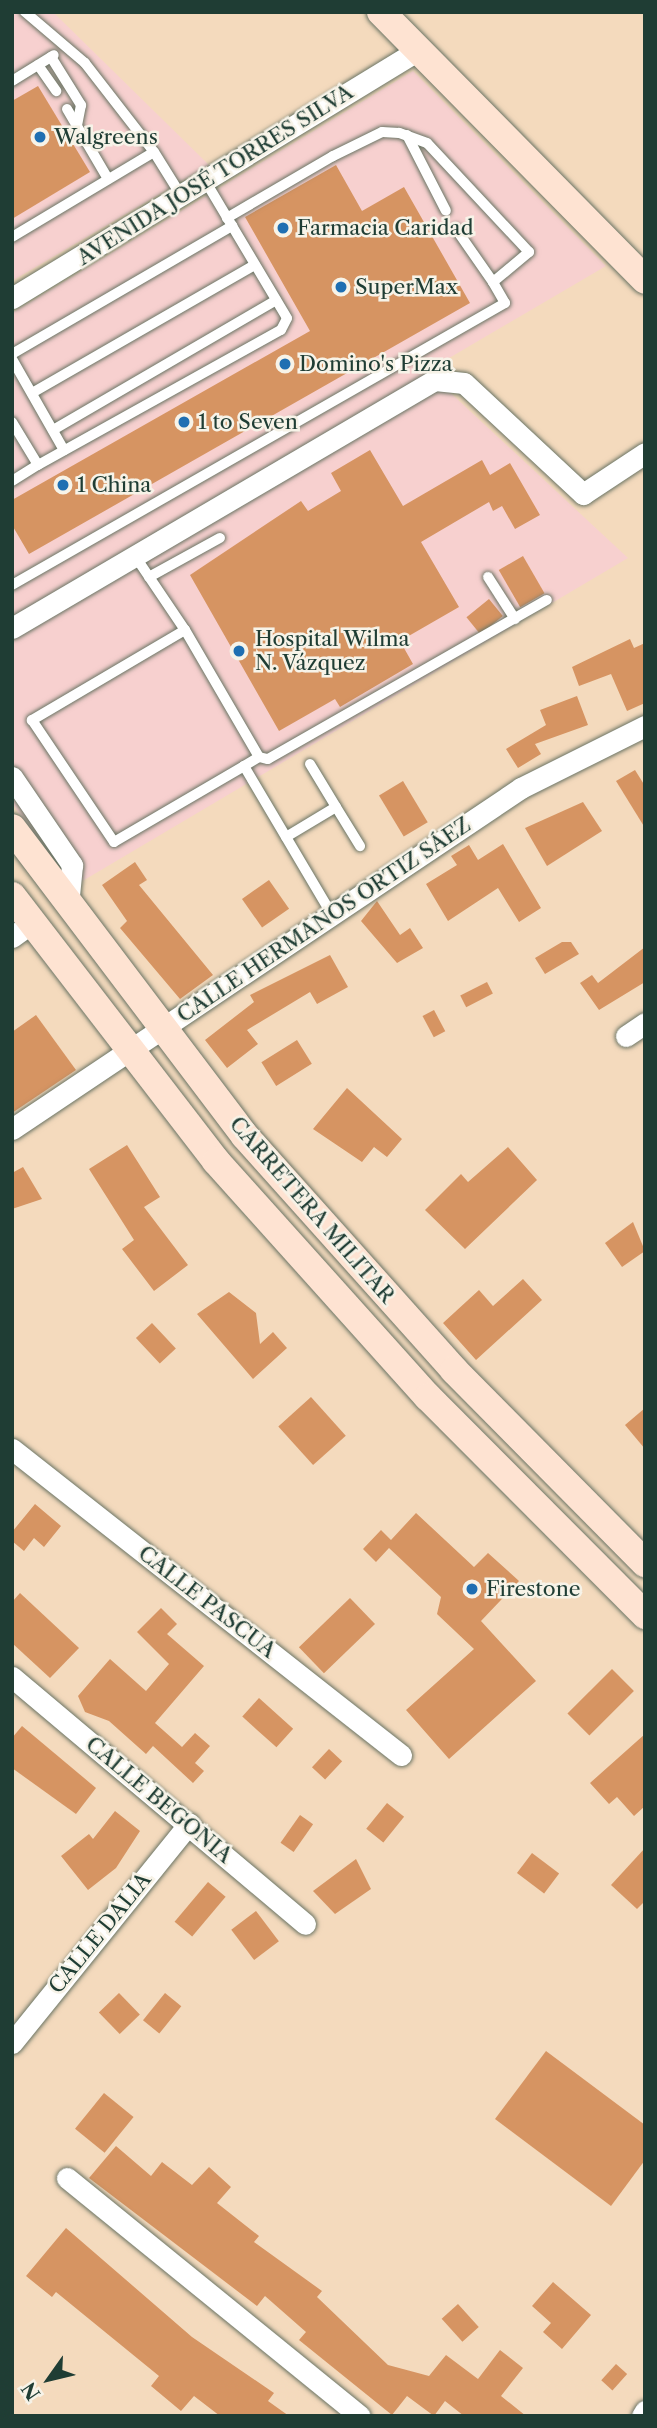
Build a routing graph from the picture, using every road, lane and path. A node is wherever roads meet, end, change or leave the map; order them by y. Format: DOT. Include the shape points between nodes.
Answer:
graph roads {
  1 [pos="25,12"];
  2 [pos="381,12"];
  3 [pos="65,47"];
  4 [pos="418,50"];
  5 [pos="51,57"];
  6 [pos="38,65"];
  7 [pos="12,81"];
  8 [pos="56,91"];
  9 [pos="67,109"];
  10 [pos="77,126"];
  11 [pos="407,135"];
  12 [pos="154,152"];
  13 [pos="108,179"];
  14 [pos="206,182"];
  15 [pos="182,197"];
  16 [pos="446,211"];
  17 [pos="230,222"];
  18 [pos="456,229"];
  19 [pos="12,237"];
  20 [pos="256,265"];
  21 [pos="645,280"];
  22 [pos="492,282"];
  23 [pos="12,298"];
  24 [pos="276,300"];
  25 [pos="12,357"];
  26 [pos="32,393"];
  27 [pos="12,422"];
  28 [pos="53,430"];
  29 [pos="64,450"];
  30 [pos="645,453"];
  31 [pos="38,465"];
  32 [pos="12,481"];
  33 [pos="220,538"];
  34 [pos="135,556"];
  35 [pos="149,577"];
  36 [pos="488,577"];
  37 [pos="12,585"];
  38 [pos="547,600"];
  39 [pos="515,619"];
  40 [pos="12,628"];
  41 [pos="185,630"];
  42 [pos="645,726"];
  43 [pos="259,757"];
  44 [pos="310,764"];
  45 [pos="244,766"];
  46 [pos="12,777"];
  47 [pos="336,807"];
  48 [pos="12,828"];
  49 [pos="286,837"];
  50 [pos="360,846"];
  51 [pos="12,896"];
  52 [pos="68,906"];
  53 [pos="332,915"];
  54 [pos="22,930"];
  55 [pos="645,1023"];
  56 [pos="160,1030"];
  57 [pos="626,1036"];
  58 [pos="129,1053"];
  59 [pos="12,1129"];
  60 [pos="12,1449"];
  61 [pos="645,1563"];
  62 [pos="645,1615"];
  63 [pos="12,1677"];
  64 [pos="401,1755"];
  65 [pos="189,1824"];
  66 [pos="305,1924"];
  67 [pos="16,2031"];
  68 [pos="66,2178"];
  69 [pos="360,2416"];
  1 -- 3 [label="lane"];
  2 -- 4 [label="main road"];
  3 -- 5 [label="lane"];
  3 -- 12 [label="lane" via="85,63"];
  4 -- 14 [label="street, AVENIDA JOSÉ TORRES SILVA"];
  4 -- 21 [label="main road"];
  5 -- 6 [label="lane"];
  5 -- 10 [label="lane" via="80,105"];
  6 -- 7 [label="lane"];
  6 -- 8 [label="lane"];
  9 -- 10 [label="lane"];
  10 -- 13 [label="lane"];
  11 -- 16 [label="lane"];
  11 -- 17 [label="lane" via="382,132"];
  11 -- 22 [label="lane" via="427,143 457,171 529,252"];
  12 -- 13 [label="lane"];
  12 -- 15 [label="lane"];
  13 -- 19 [label="lane"];
  14 -- 15 [label="street, AVENIDA JOSÉ TORRES SILVA"];
  14 -- 17 [label="lane"];
  15 -- 23 [label="street, AVENIDA JOSÉ TORRES SILVA"];
  17 -- 20 [label="lane"];
  17 -- 25 [label="lane"];
  18 -- 22 [label="lane"];
  20 -- 24 [label="lane"];
  20 -- 26 [label="lane"];
  22 -- 37 [label="lane" via="505,303"];
  24 -- 28 [label="lane"];
  24 -- 29 [label="lane" via="287,318 281,330"];
  25 -- 26 [label="lane"];
  26 -- 28 [label="lane"];
  27 -- 31 [label="lane"];
  28 -- 29 [label="lane"];
  29 -- 31 [label="lane"];
  30 -- 34 [label="street" via="583,494 464,383 435,380"];
  31 -- 32 [label="lane"];
  33 -- 35 [label="lane"];
  34 -- 35 [label="lane"];
  34 -- 40 [label="street"];
  35 -- 41 [label="lane"];
  36 -- 39 [label="lane"];
  38 -- 39 [label="lane"];
  39 -- 43 [label="lane" via="268,759"];
  41 -- 43 [label="lane"];
  41 -- 45 [label="lane" via="32,720 114,842"];
  42 -- 53 [label="street, CALLE HERMANOS ORTIZ SÁEZ" via="521,788"];
  43 -- 45 [label="lane"];
  44 -- 47 [label="lane"];
  45 -- 49 [label="lane"];
  46 -- 52 [label="street" via="72,865"];
  47 -- 49 [label="lane"];
  47 -- 50 [label="lane"];
  48 -- 52 [label="main road, CARRETERA MILITAR"];
  49 -- 53 [label="lane"];
  51 -- 54 [label="main road, CARRETERA MILITAR"];
  52 -- 56 [label="main road, CARRETERA MILITAR"];
  53 -- 56 [label="street, CALLE HERMANOS ORTIZ SÁEZ"];
  54 -- 58 [label="main road, CARRETERA MILITAR"];
  55 -- 57 [label="street"];
  56 -- 58 [label="street, CALLE HERMANOS ORTIZ SÁEZ"];
  56 -- 61 [label="main road, CARRETERA MILITAR" via="245,1136 454,1370"];
  58 -- 59 [label="street, CALLE HERMANOS ORTIZ SÁEZ"];
  58 -- 62 [label="main road, CARRETERA MILITAR" via="216,1161 428,1397"];
  60 -- 64 [label="street, CALLE PASCUA"];
  63 -- 65 [label="street, CALLE BEGONIA"];
  65 -- 66 [label="street, CALLE BEGONIA"];
  65 -- 67 [label="street, CALLE DALIA"];
  68 -- 69 [label="street"];
}
